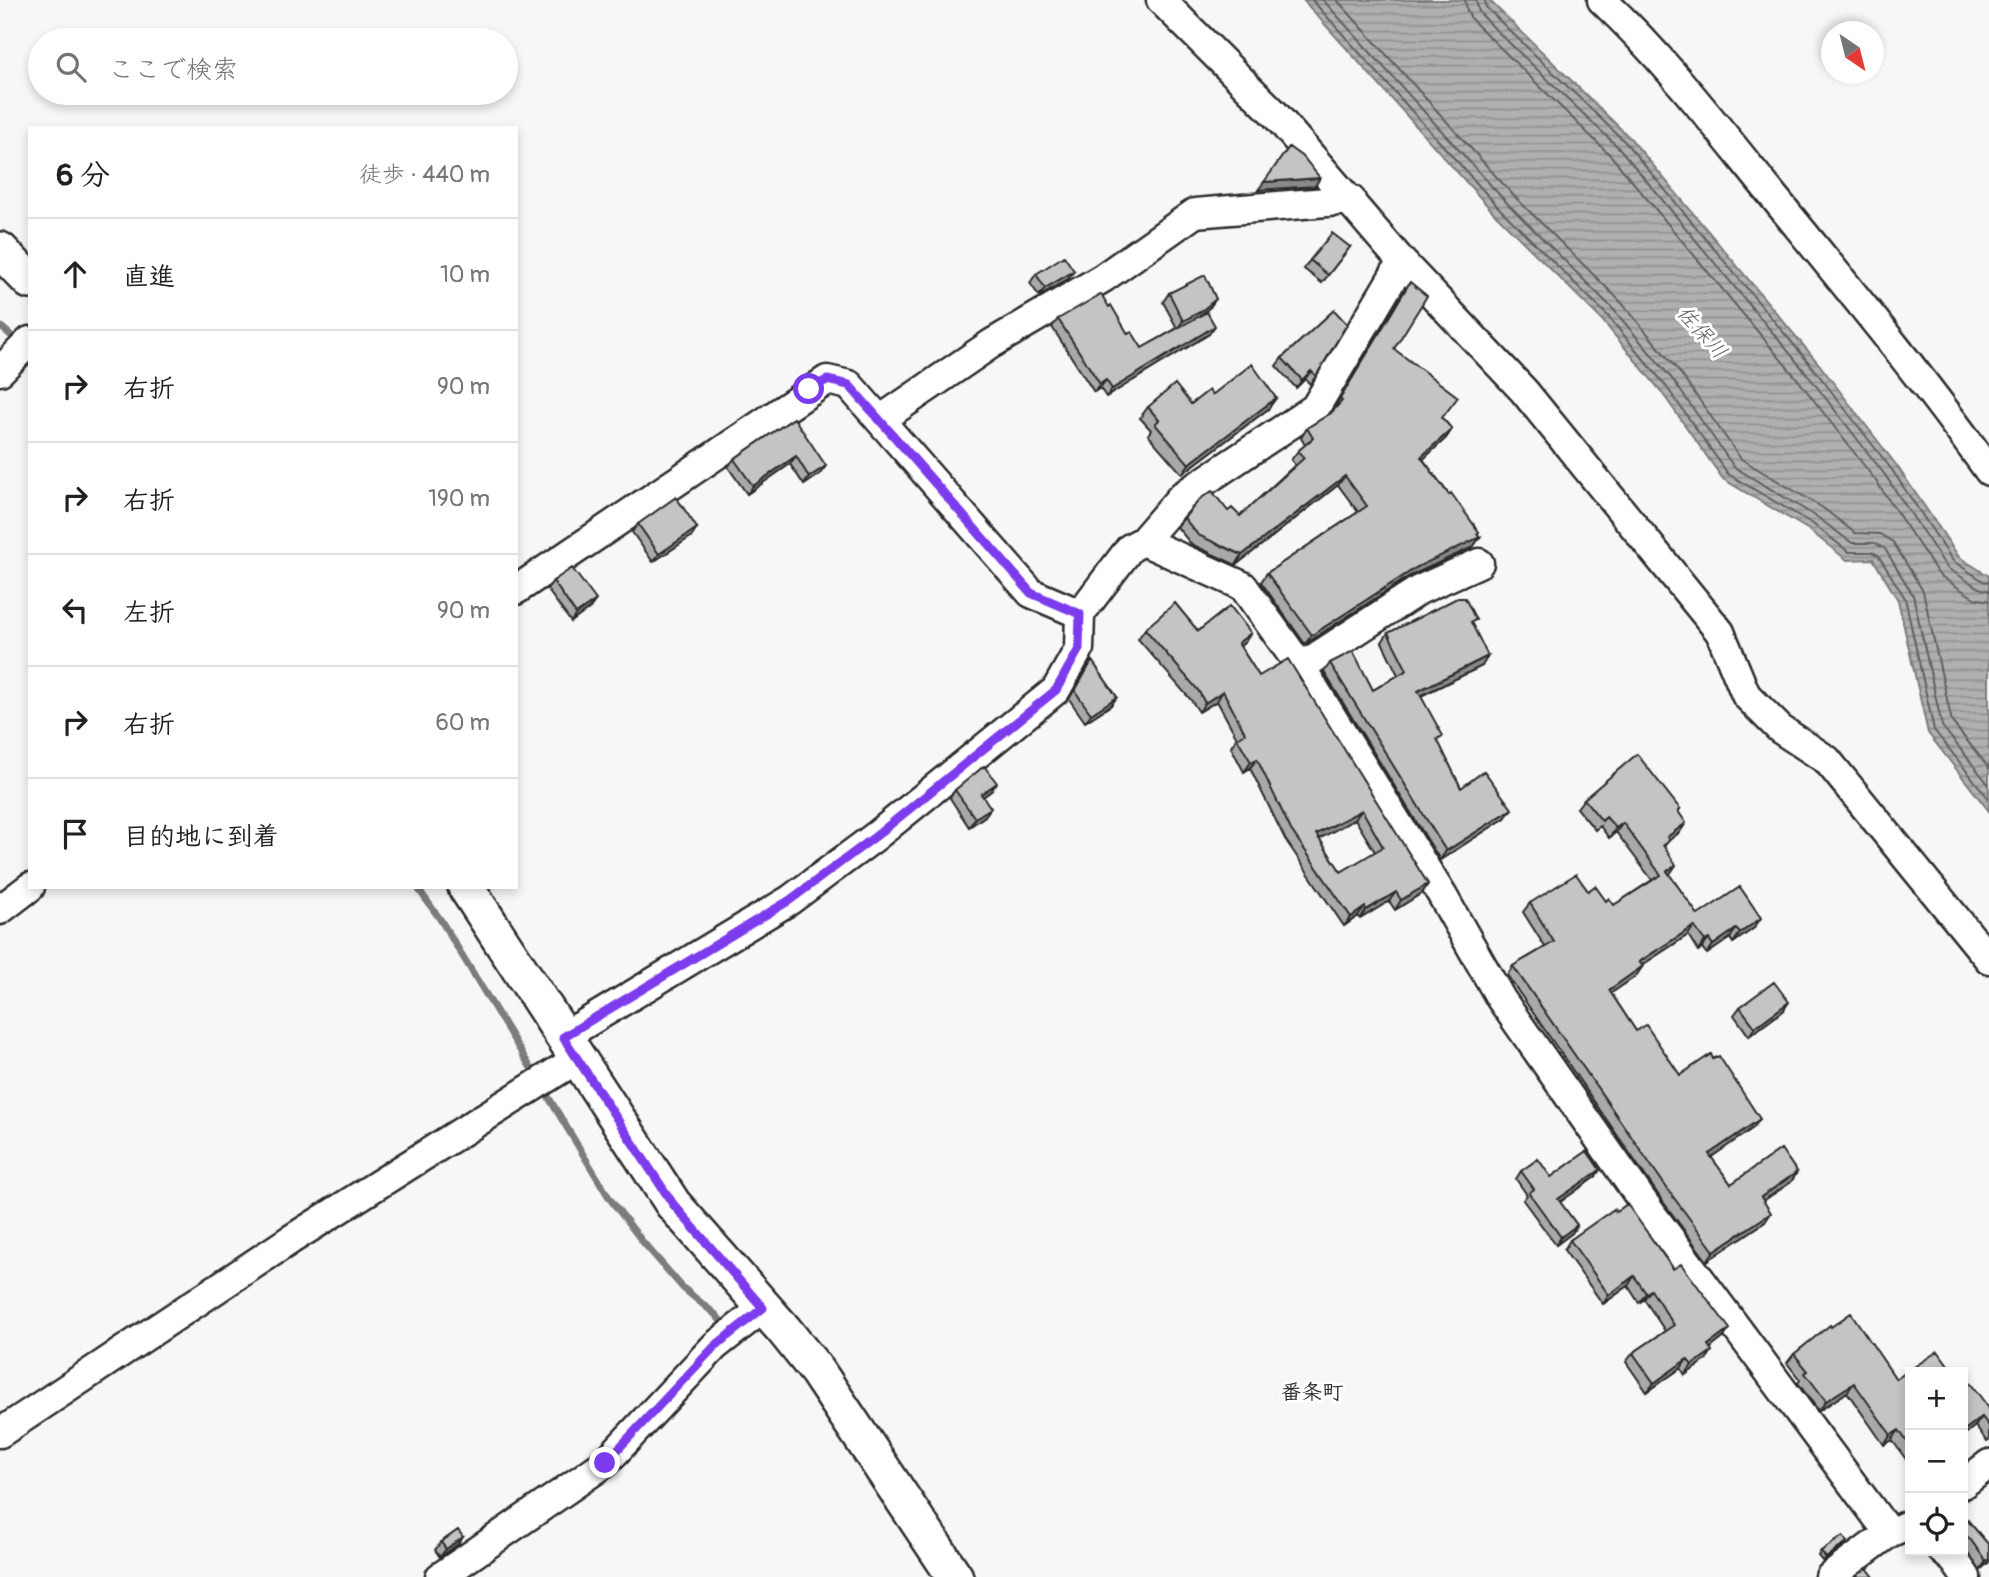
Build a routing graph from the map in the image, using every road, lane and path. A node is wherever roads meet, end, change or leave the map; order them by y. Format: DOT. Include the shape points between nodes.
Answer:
graph roads {
  1 [pos="1161,0"];
  2 [pos="1602,0"];
  3 [pos="1351,200"];
  4 [pos="0,250"];
  5 [pos="1402,262"];
  6 [pos="28,279"];
  7 [pos="28,343"];
  8 [pos="0,371"];
  9 [pos="880,420"];
  10 [pos="1989,471"];
  11 [pos="1143,541"];
  12 [pos="1479,563"];
  13 [pos="518,589"];
  14 [pos="1080,614"];
  15 [pos="1301,667"];
  16 [pos="28,889"];
  17 [pos="467,889"];
  18 [pos="0,910"];
  19 [pos="1989,959"];
  20 [pos="570,1048"];
  21 [pos="763,1308"];
  22 [pos="0,1433"];
  23 [pos="1989,1464"];
  24 [pos="1968,1480"];
  25 [pos="1900,1528"];
  26 [pos="1949,1556"];
  27 [pos="440,1577"];
  28 [pos="955,1577"];
  29 [pos="1830,1577"];
  30 [pos="1966,1577"];
  1 -- 3 [label="street" via="1274,113"];
  2 -- 10 [label="street" via="1638,34 1703,110 1889,338"];
  3 -- 5 [label="street"];
  3 -- 9 [label="street" via="1195,213 1103,278 990,344"];
  4 -- 6 [label="street"];
  5 -- 11 [label="street" via="1315,408 1182,496"];
  5 -- 19 [label="street" via="1524,391 1720,632 1746,695 1780,729 1827,760"];
  7 -- 8 [label="street"];
  9 -- 13 [label="street" via="849,385 827,380"];
  9 -- 14 [label="street" via="1031,593"];
  11 -- 14 [label="street" via="1130,548"];
  11 -- 15 [label="street" via="1243,586"];
  12 -- 15 [label="street" via="1419,590"];
  14 -- 20 [label="street" via="1079,649 1056,690 790,900"];
  15 -- 25 [label="street" via="1501,999 1651,1213"];
  16 -- 18 [label="street"];
  17 -- 20 [label="street"];
  20 -- 21 [label="street" via="673,1204"];
  20 -- 22 [label="street"];
  21 -- 27 [label="street" via="715,1346 605,1463"];
  21 -- 28 [label="street" via="817,1371"];
  23 -- 24 [label="street"];
  25 -- 29 [label="street"];
  26 -- 30 [label="street"];
}
